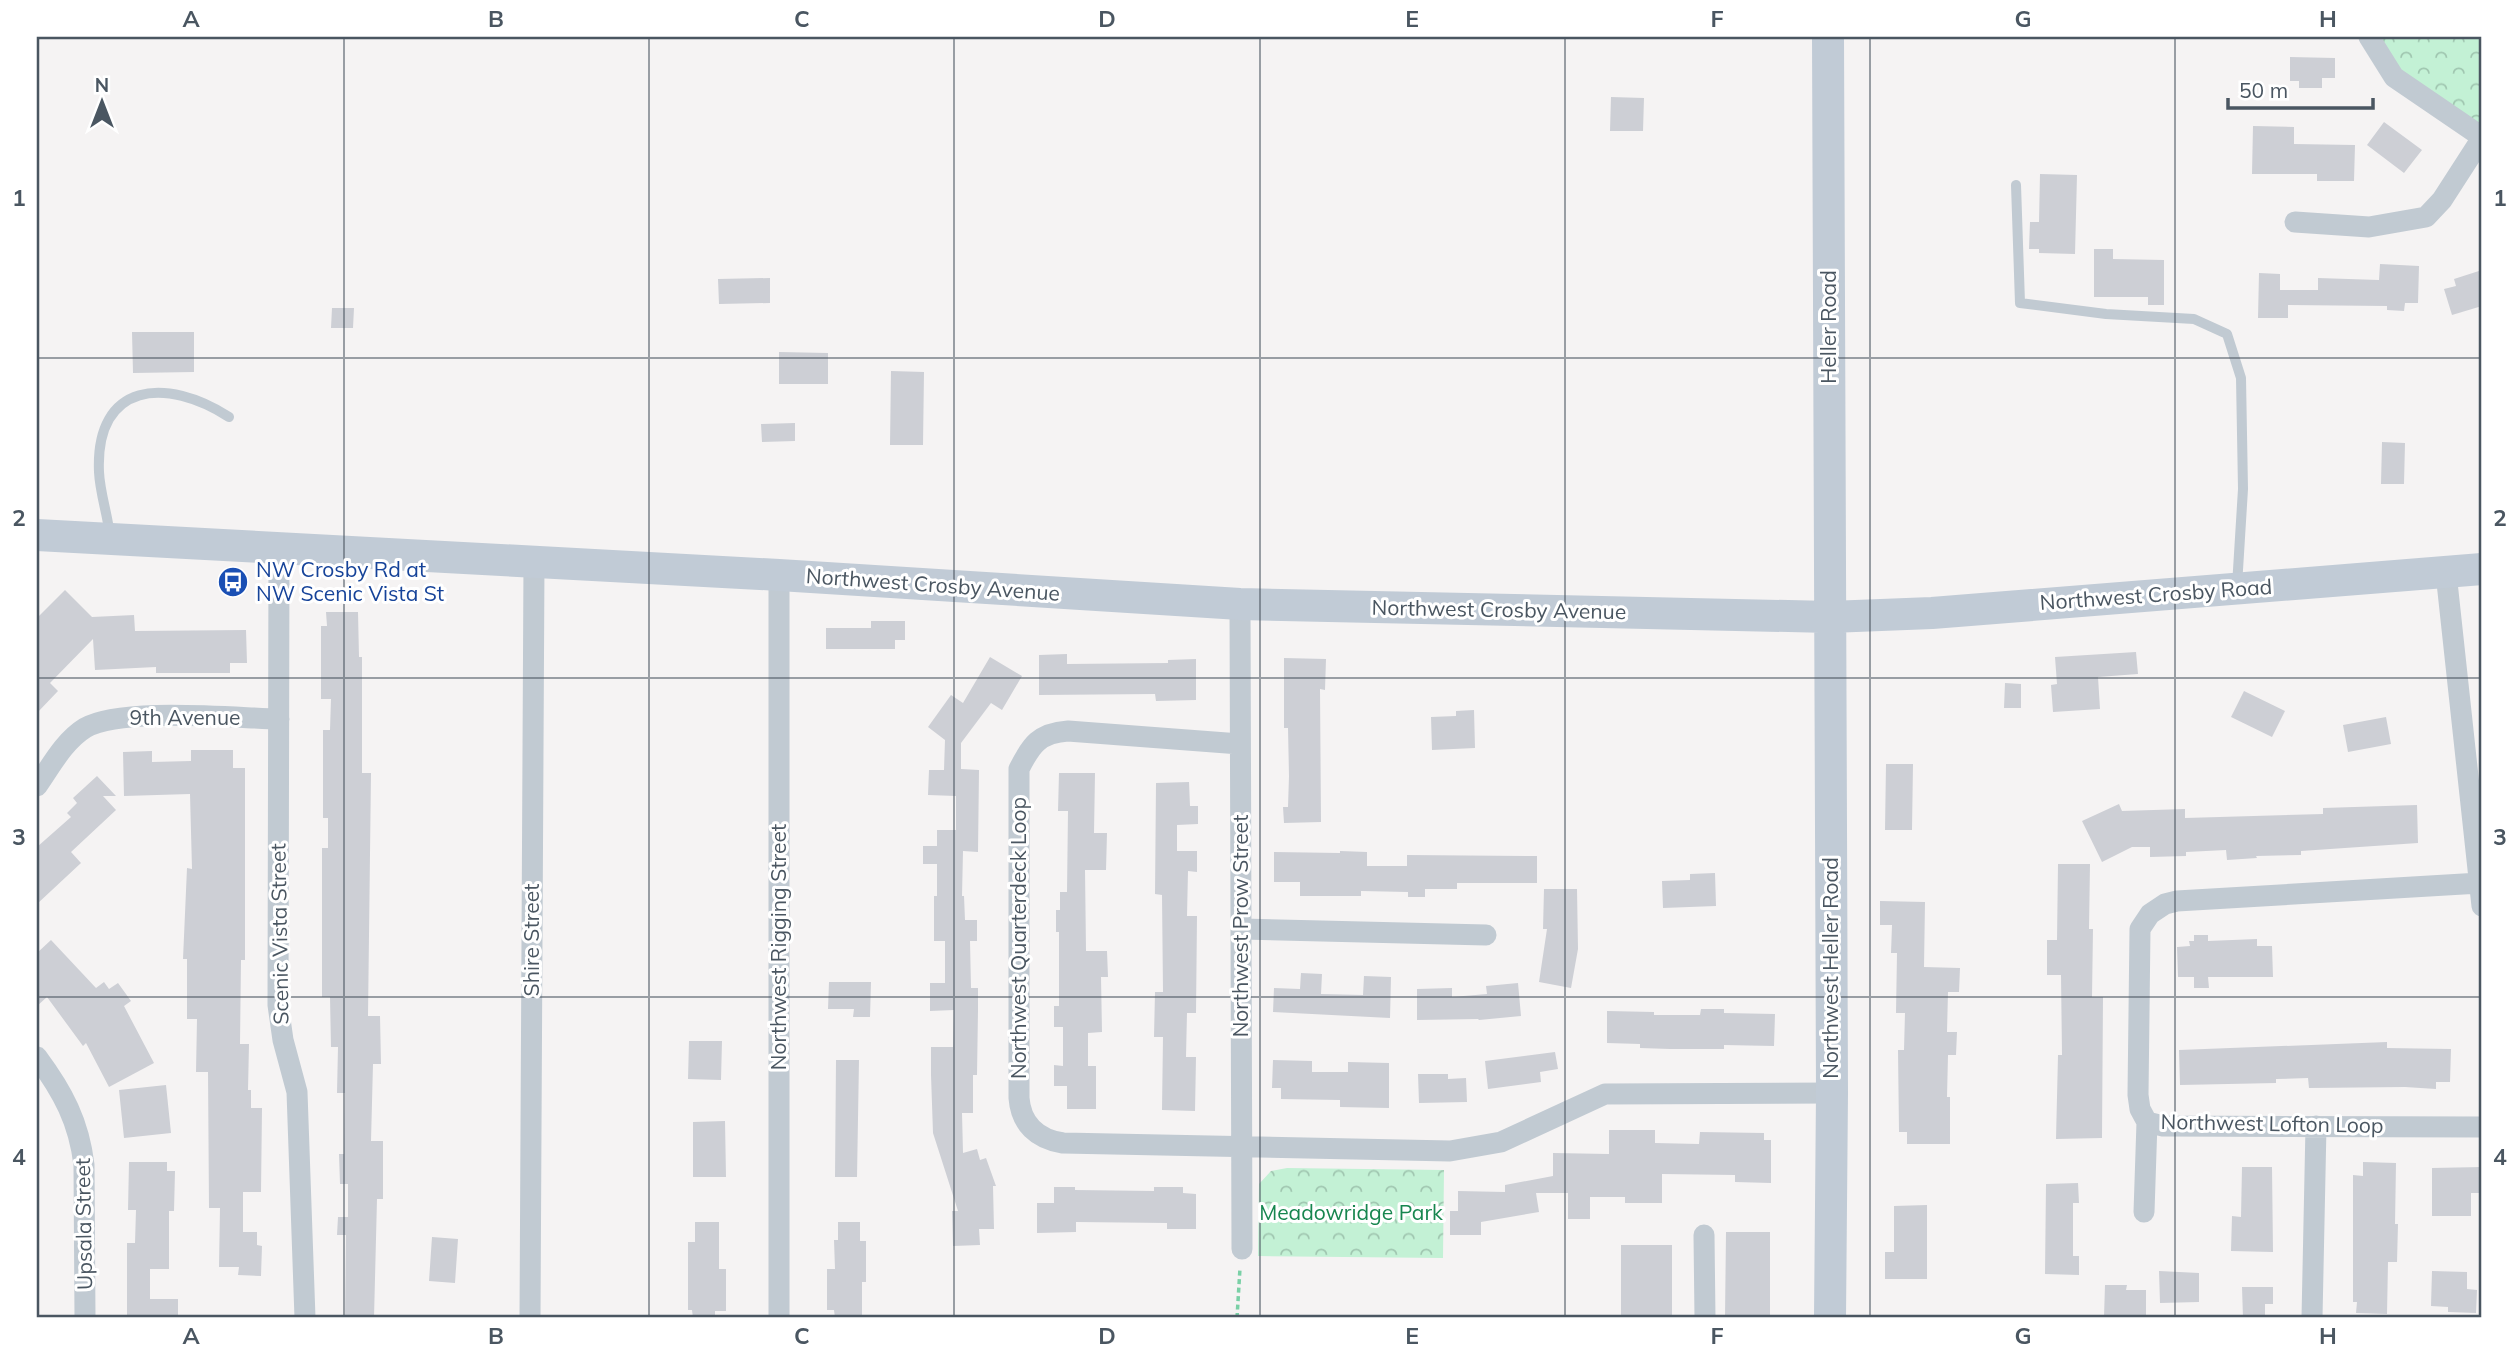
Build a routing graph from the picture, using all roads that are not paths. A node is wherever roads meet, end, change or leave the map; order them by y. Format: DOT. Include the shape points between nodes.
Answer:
graph roads {
  1 [pos="1828,37"];
  2 [pos="2369,37"];
  3 [pos="2482,137"];
  4 [pos="2016,185"];
  5 [pos="2295,222"];
  6 [pos="229,417"];
  7 [pos="37,536"];
  8 [pos="110,539"];
  9 [pos="279,548"];
  10 [pos="534,562"];
  11 [pos="2482,569"];
  12 [pos="2446,573"];
  13 [pos="779,575"];
  14 [pos="2236,589"];
  15 [pos="1240,604"];
  16 [pos="1830,617"];
  17 [pos="279,719"];
  18 [pos="1240,744"];
  19 [pos="37,786"];
  20 [pos="2480,883"];
  21 [pos="2482,906"];
  22 [pos="1242,929"];
  23 [pos="1486,935"];
  24 [pos="37,1058"];
  25 [pos="1832,1093"];
  26 [pos="2147,1122"];
  27 [pos="2316,1126"];
  28 [pos="2482,1127"];
  29 [pos="1241,1147"];
  30 [pos="2144,1212"];
  31 [pos="1704,1235"];
  32 [pos="1242,1248"];
  33 [pos="85,1318"];
  34 [pos="305,1318"];
  35 [pos="530,1318"];
  36 [pos="779,1318"];
  37 [pos="1705,1318"];
  38 [pos="1830,1318"];
  39 [pos="2312,1318"];
  1 -- 16 [label="street, Heller Road"];
  2 -- 3 [label="street" via="2394,77"];
  3 -- 5 [label="street" via="2426,217 2369,227"];
  4 -- 14 [label="lane" via="2020,303 2194,319 2227,334 2241,378 2243,489"];
  6 -- 8 [label="lane" via="192,399 152,392 131,397 117,409 107,422 100,446 99,472"];
  7 -- 8 [label="street, Northwest Crosby Avenue"];
  8 -- 9 [label="street, Northwest Crosby Avenue"];
  9 -- 10 [label="street, Northwest Crosby Avenue"];
  9 -- 17 [label="street, Scenic Vista Street"];
  10 -- 13 [label="street, Northwest Crosby Avenue"];
  10 -- 35 [label="street, Shire Street"];
  11 -- 12 [label="street, Northwest Crosby Road"];
  12 -- 14 [label="street, Northwest Crosby Road"];
  12 -- 20 [label="street"];
  13 -- 15 [label="street, Northwest Crosby Avenue"];
  13 -- 36 [label="street, Northwest Rigging Street"];
  14 -- 16 [label="street, Northwest Crosby Road"];
  15 -- 16 [label="street, Northwest Crosby Avenue"];
  15 -- 18 [label="street, Northwest Prow Street"];
  16 -- 25 [label="street, Northwest Heller Road"];
  17 -- 19 [label="street, 9th Avenue" via="130,716 102,720 72,738"];
  17 -- 34 [label="street, Scenic Vista Street" via="278,1005 297,1092"];
  18 -- 22 [label="street, Northwest Prow Street"];
  18 -- 29 [label="street, Northwest Quarterdeck Loop" via="1068,731 1039,738 1027,753 1019,769 1019,1098 1027,1126 1052,1141"];
  20 -- 21 [label="street"];
  20 -- 26 [label="street, Northwest Lofton Loop" via="2177,901 2156,909 2140,929 2138,1095"];
  22 -- 23 [label="street"];
  22 -- 29 [label="street, Northwest Prow Street"];
  24 -- 33 [label="street, Upsala Street" via="66,1099 81,1140"];
  25 -- 29 [label="street, Northwest Quarterdeck Loop" via="1605,1094 1501,1142 1450,1151"];
  25 -- 38 [label="street, Northwest Heller Road"];
  26 -- 27 [label="street, Northwest Lofton Loop" via="2163,1126"];
  26 -- 30 [label="street"];
  27 -- 28 [label="street, Northwest Lofton Loop"];
  27 -- 39 [label="street"];
  29 -- 32 [label="street, Northwest Prow Street"];
  31 -- 37 [label="street"];
}
